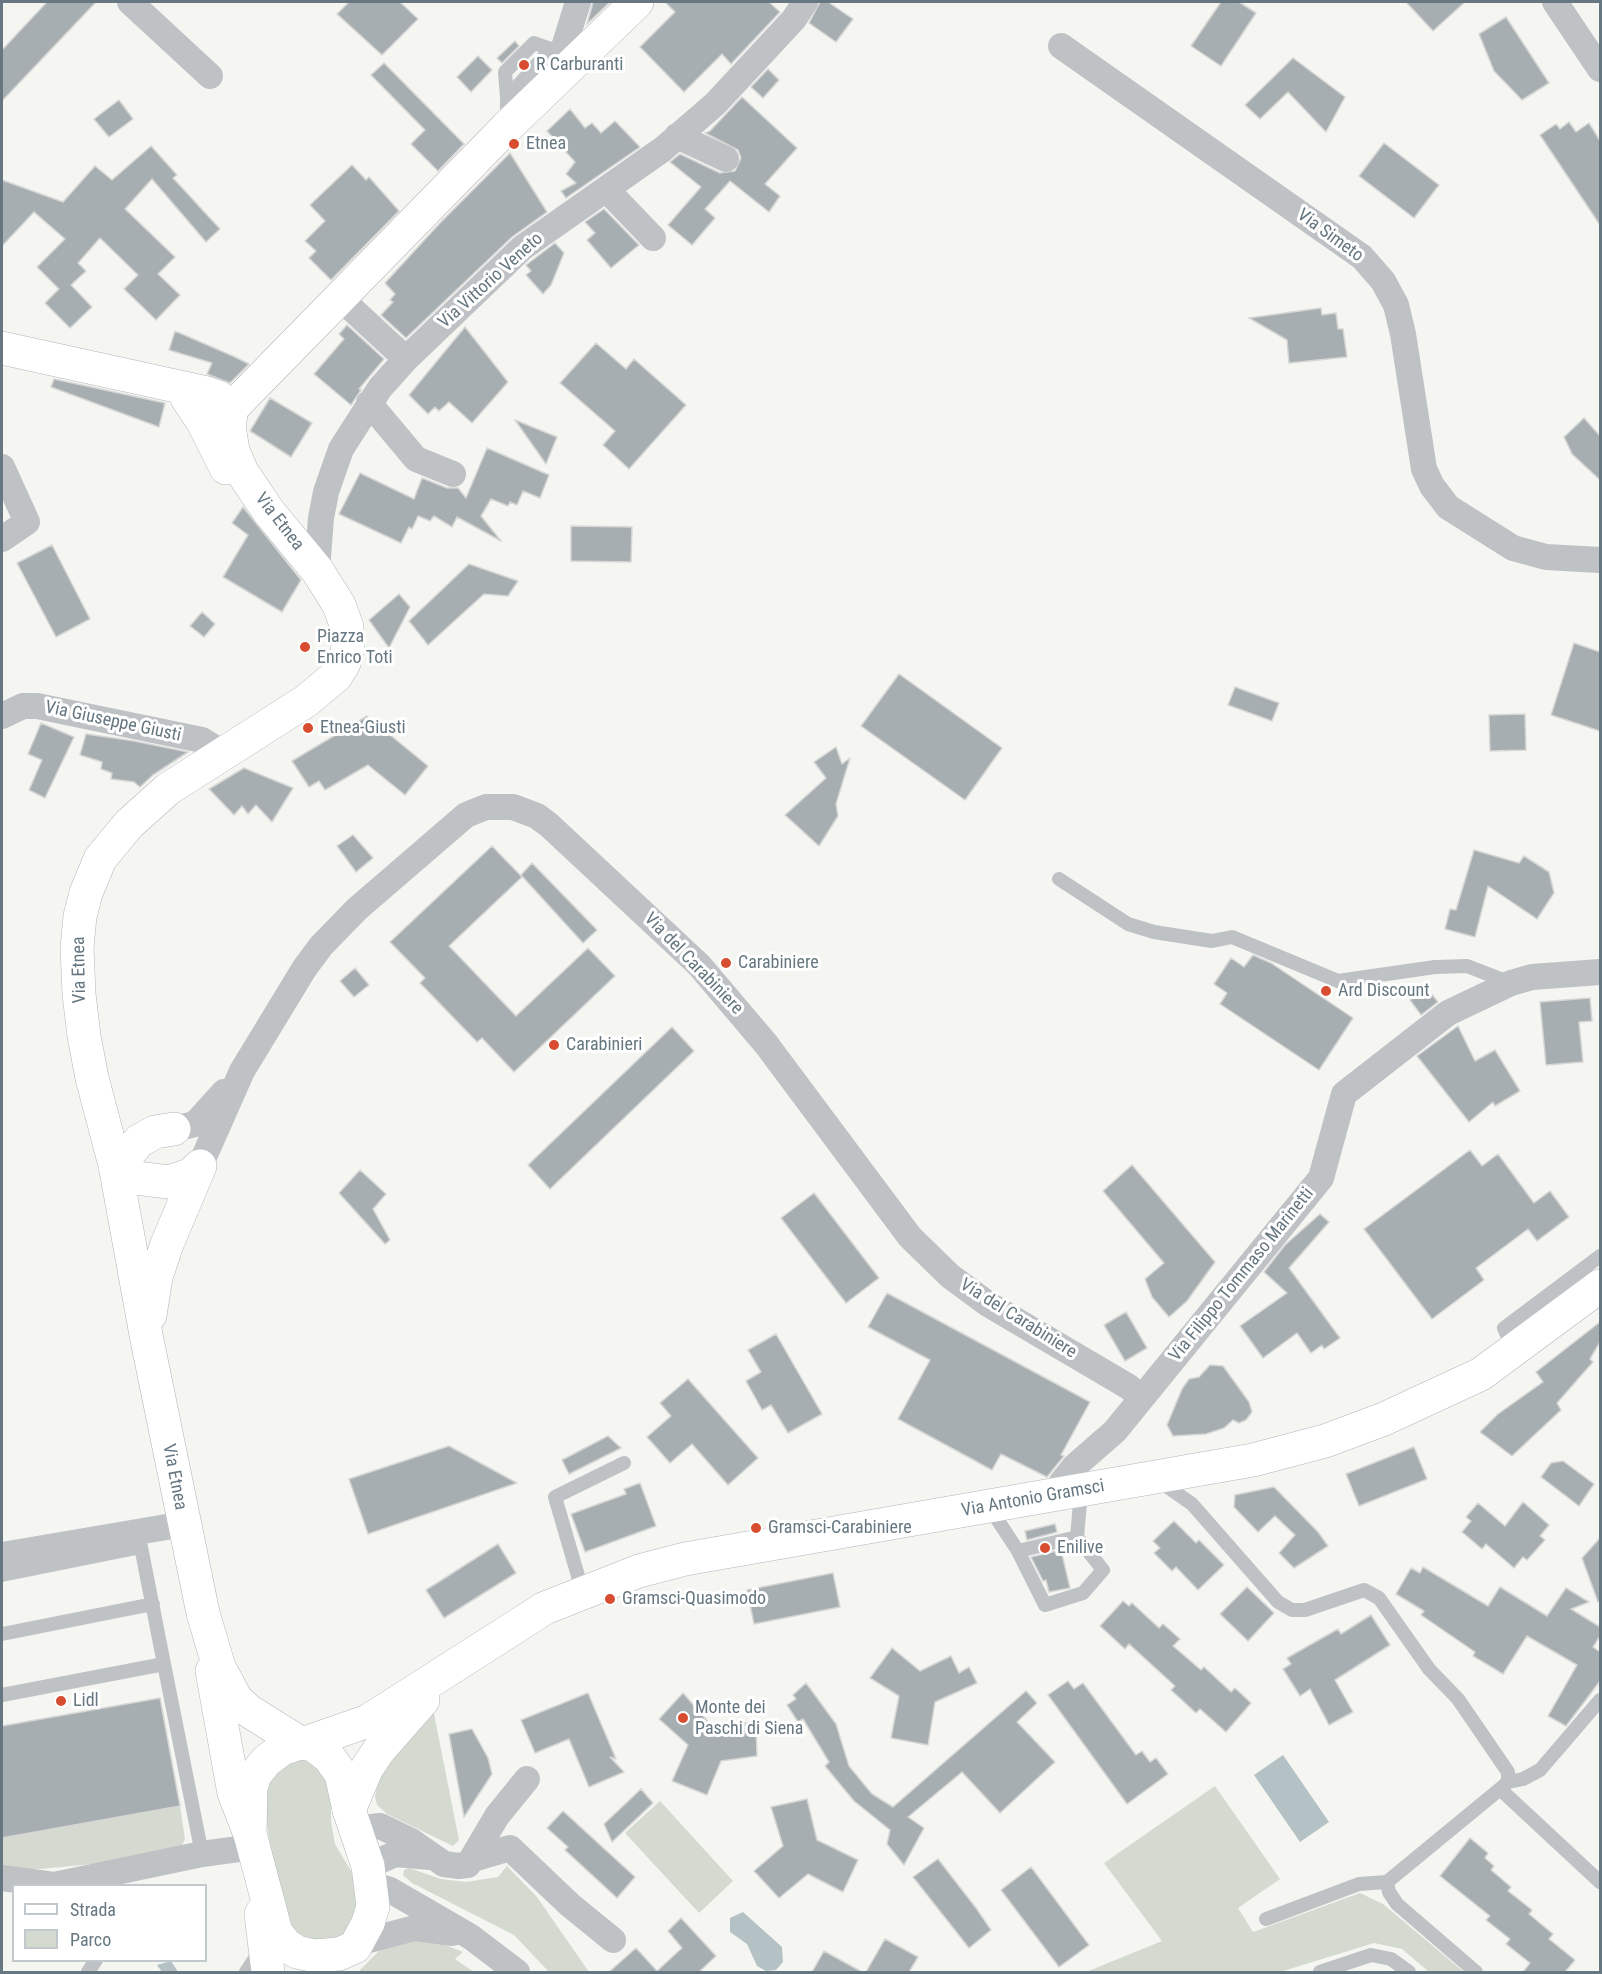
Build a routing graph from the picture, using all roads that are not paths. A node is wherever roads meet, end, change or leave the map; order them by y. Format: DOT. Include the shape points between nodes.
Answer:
graph roads {
  1 [pos="130,2"];
  2 [pos="578,2"];
  3 [pos="637,2"];
  4 [pos="805,2"];
  5 [pos="1555,2"];
  6 [pos="1060,46"];
  7 [pos="564,52"];
  8 [pos="1600,69"];
  9 [pos="210,76"];
  10 [pos="677,136"];
  11 [pos="726,159"];
  12 [pos="606,189"];
  13 [pos="653,238"];
  14 [pos="339,297"];
  15 [pos="2,348"];
  16 [pos="406,359"];
  17 [pos="177,392"];
  18 [pos="369,403"];
  19 [pos="232,408"];
  20 [pos="2,466"];
  21 [pos="453,474"];
  22 [pos="269,512"];
  23 [pos="2,539"];
  24 [pos="1600,560"];
  25 [pos="317,570"];
  26 [pos="2,716"];
  27 [pos="224,753"];
  28 [pos="1059,879"];
  29 [pos="1600,972"];
  30 [pos="1511,983"];
  31 [pos="242,1071"];
  32 [pos="92,1078"];
  33 [pos="164,1131"];
  34 [pos="200,1166"];
  35 [pos="116,1170"];
  36 [pos="1600,1256"];
  37 [pos="1600,1286"];
  38 [pos="147,1340"];
  39 [pos="1514,1351"];
  40 [pos="1141,1398"];
  41 [pos="624,1463"];
  42 [pos="1155,1478"];
  43 [pos="1070,1493"];
  44 [pos="989,1507"];
  45 [pos="184,1524"];
  46 [pos="1077,1537"];
  47 [pos="1018,1551"];
  48 [pos="2,1555"];
  49 [pos="2,1575"];
  50 [pos="582,1593"];
  51 [pos="153,1604"];
  52 [pos="203,1613"];
  53 [pos="2,1634"];
  54 [pos="164,1664"];
  55 [pos="448,1670"];
  56 [pos="2,1695"];
  57 [pos="1600,1700"];
  58 [pos="303,1743"];
  59 [pos="527,1779"];
  60 [pos="1504,1785"];
  61 [pos="353,1819"];
  62 [pos="253,1849"];
  63 [pos="202,1854"];
  64 [pos="430,1857"];
  65 [pos="473,1859"];
  66 [pos="369,1875"];
  67 [pos="2,1878"];
  68 [pos="115,1879"];
  69 [pos="1387,1882"];
  70 [pos="1600,1882"];
  71 [pos="47,1884"];
  72 [pos="64,1884"];
  73 [pos="1266,1919"];
  74 [pos="471,1937"];
  75 [pos="613,1940"];
  76 [pos="351,1954"];
  77 [pos="266,1959"];
  78 [pos="246,1972"];
  79 [pos="517,1972"];
  80 [pos="1320,1972"];
  81 [pos="1409,1972"];
  82 [pos="1476,1972"];
  1 -- 9 [label="street"];
  2 -- 7 [label="street"];
  3 -- 7 [label="main road"];
  4 -- 10 [label="street, Via Vittorio Veneto" via="715,105"];
  5 -- 8 [label="street"];
  6 -- 24 [label="street, Via Simeto" via="1362,257 1383,281 1396,305 1424,469 1448,507 1513,548 1546,557"];
  7 -- 14 [label="main road"];
  10 -- 11 [label="street"];
  10 -- 12 [label="street, Via Vittorio Veneto"];
  12 -- 13 [label="street"];
  12 -- 16 [label="street, Via Vittorio Veneto" via="522,248"];
  14 -- 16 [label="street"];
  14 -- 19 [label="main road"];
  15 -- 17 [label="main road"];
  16 -- 18 [label="street, Via Vittorio Veneto"];
  17 -- 19 [label="main road" via="212,410"];
  17 -- 22 [label="main road" via="203,422 229,474"];
  18 -- 21 [label="street" via="416,459"];
  18 -- 25 [label="street, Via Vittorio Veneto" via="341,449 326,492"];
  19 -- 22 [label="main road, Via Etnea" via="229,427 233,451"];
  20 -- 23 [label="street" via="27,522"];
  22 -- 25 [label="main road, Via Etnea"];
  25 -- 27 [label="main road, Via Etnea" via="339,605 347,627 344,663 336,676 306,701"];
  26 -- 27 [label="street, Via Giuseppe Giusti" via="23,706 37,706 202,740"];
  27 -- 32 [label="main road, Via Etnea" via="168,789 129,824 100,859 86,893 77,948 78,994"];
  28 -- 30 [label="lane" via="1128,924 1212,941 1232,938 1338,981 1434,966 1467,966"];
  29 -- 30 [label="street, Via Filippo Tommaso Marinetti" via="1532,977"];
  30 -- 40 [label="street, Via Filippo Tommaso Marinetti" via="1448,1012 1344,1094 1321,1178"];
  31 -- 33 [label="street" via="195,1124"];
  31 -- 34 [label="street"];
  31 -- 40 [label="street, Via del Carabiniere" via="304,969 357,909 466,815 486,807 526,810 582,854 699,965 766,1044 910,1237 950,1276 988,1304 1129,1387"];
  32 -- 33 [label="main road" via="124,1118"];
  32 -- 35 [label="main road, Via Etnea"];
  33 -- 35 [label="main road" via="139,1141"];
  34 -- 35 [label="main road" via="190,1175 169,1182 136,1178"];
  34 -- 38 [label="main road" via="166,1244 156,1277"];
  35 -- 38 [label="main road, Via Etnea"];
  36 -- 39 [label="lane" via="1504,1328"];
  37 -- 39 [label="main road, Via Antonio Gramsci"];
  38 -- 45 [label="main road, Via Etnea"];
  39 -- 42 [label="main road, Via Antonio Gramsci" via="1481,1374 1426,1401 1325,1441 1253,1460"];
  40 -- 43 [label="street, Via Filippo Tommaso Marinetti" via="1115,1431 1062,1482"];
  41 -- 50 [label="lane" via="555,1497"];
  42 -- 43 [label="main road, Via Antonio Gramsci"];
  42 -- 60 [label="lane" via="1192,1504 1278,1602 1292,1610 1305,1610 1364,1590 1379,1598 1429,1669 1472,1718 1508,1772"];
  43 -- 44 [label="main road, Via Antonio Gramsci"];
  43 -- 46 [label="lane"];
  44 -- 47 [label="lane"];
  44 -- 50 [label="main road, Via Antonio Gramsci" via="684,1559"];
  45 -- 48 [label="street"];
  45 -- 52 [label="main road, Via Etnea"];
  46 -- 47 [label="lane"];
  46 -- 47 [label="lane" via="1103,1570 1083,1593 1045,1605"];
  49 -- 51 [label="lane" via="141,1547"];
  50 -- 55 [label="main road, Via Antonio Gramsci" via="545,1608"];
  51 -- 53 [label="lane"];
  51 -- 54 [label="lane"];
  52 -- 58 [label="main road, Via Etnea" via="219,1667 236,1699"];
  52 -- 62 [label="main road, Via Etnea" via="234,1793"];
  54 -- 56 [label="lane"];
  54 -- 63 [label="lane"];
  55 -- 58 [label="main road, Via Antonio Gramsci" via="368,1720"];
  55 -- 61 [label="main road, Via Antonio Gramsci" via="378,1750 367,1768"];
  57 -- 60 [label="lane" via="1540,1770"];
  58 -- 61 [label="main road, Via Etnea" via="329,1757 341,1774"];
  58 -- 62 [label="main road, Via Antonio Gramsci" via="282,1749 255,1775 250,1788"];
  59 -- 65 [label="street" via="497,1816"];
  60 -- 69 [label="lane"];
  60 -- 70 [label="lane"];
  61 -- 64 [label="street" via="380,1826"];
  61 -- 66 [label="main road, Via Etnea"];
  62 -- 63 [label="street"];
  62 -- 76 [label="main road" via="276,1932 286,1945 315,1956"];
  62 -- 77 [label="main road, Via Etnea"];
  63 -- 68 [label="street"];
  64 -- 65 [label="street" via="459,1866 468,1865"];
  64 -- 66 [label="street" via="395,1854"];
  65 -- 75 [label="street" via="510,1848"];
  66 -- 74 [label="street"];
  66 -- 76 [label="main road, Via Etnea" via="372,1906"];
  67 -- 71 [label="street"];
  68 -- 72 [label="street"];
  69 -- 73 [label="lane" via="1359,1884"];
  69 -- 82 [label="lane" via="1397,1904"];
  74 -- 76 [label="street" via="415,1928"];
  74 -- 79 [label="street"];
  77 -- 78 [label="lane"];
  80 -- 81 [label="lane" via="1371,1956 1391,1959"];
}
